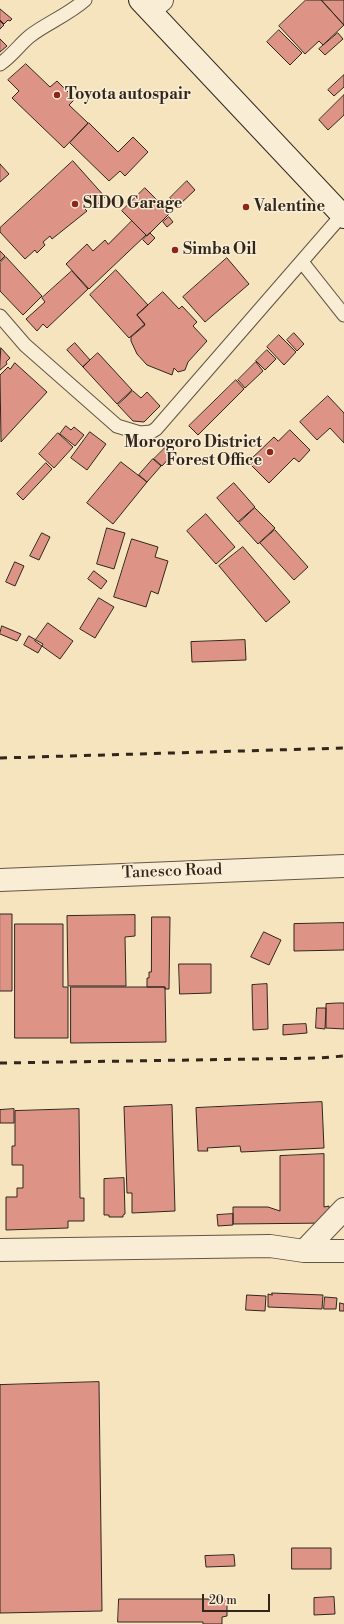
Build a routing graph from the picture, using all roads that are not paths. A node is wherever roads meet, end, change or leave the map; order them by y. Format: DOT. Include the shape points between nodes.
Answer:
graph roads {
  1 [pos="85,0"];
  2 [pos="151,3"];
  3 [pos="0,64"];
  4 [pos="343,216"];
  5 [pos="302,262"];
  6 [pos="344,315"];
  7 [pos="0,316"];
  8 [pos="344,866"];
  9 [pos="0,880"];
  10 [pos="344,1209"];
  11 [pos="0,1250"];
  12 [pos="304,1251"];
  13 [pos="344,1252"];
  1 -- 3 [label="lane" via="29,37 15,53"];
  2 -- 4 [label="street"];
  4 -- 5 [label="lane"];
  5 -- 6 [label="lane"];
  5 -- 7 [label="lane" via="151,432 140,433 117,426 25,345"];
  8 -- 9 [label="street, Tanesco Road"];
  10 -- 12 [label="street"];
  11 -- 12 [label="street" via="270,1246"];
  12 -- 13 [label="street"];
}
